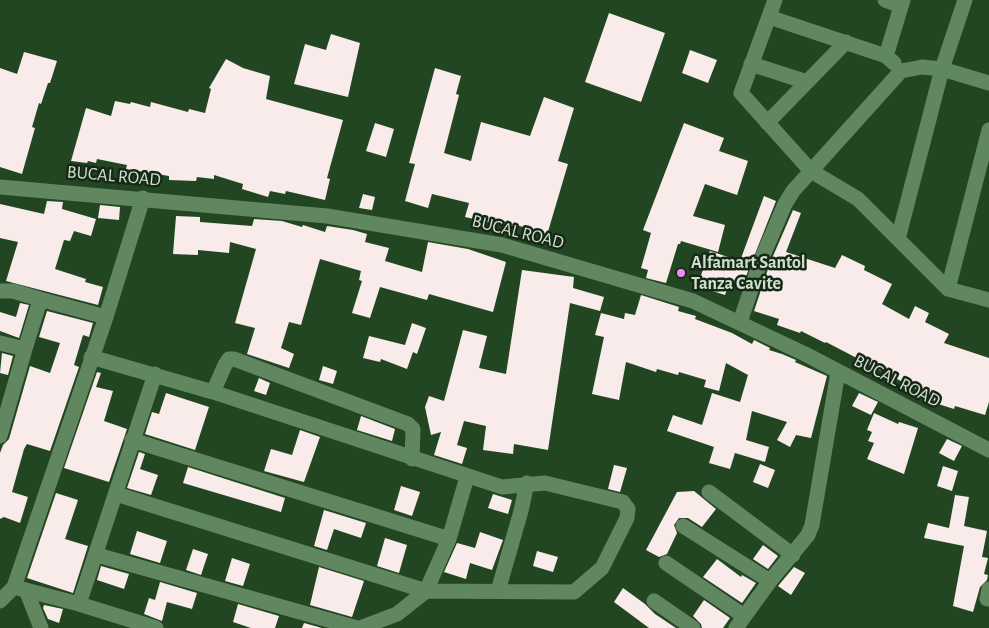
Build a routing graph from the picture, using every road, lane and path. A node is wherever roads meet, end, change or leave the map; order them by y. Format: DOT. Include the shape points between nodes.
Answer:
graph roads {
  1 [pos="775,0"];
  2 [pos="885,0"];
  3 [pos="965,0"];
  4 [pos="902,3"];
  5 [pos="769,17"];
  6 [pos="846,42"];
  7 [pos="886,56"];
  8 [pos="751,64"];
  9 [pos="942,68"];
  10 [pos="901,71"];
  11 [pos="807,82"];
  12 [pos="989,83"];
  13 [pos="767,123"];
  14 [pos="989,130"];
  15 [pos="811,171"];
  16 [pos="0,187"];
  17 [pos="143,198"];
  18 [pos="898,239"];
  19 [pos="948,289"];
  20 [pos="0,291"];
  21 [pos="44,300"];
  22 [pos="989,300"];
  23 [pos="106,317"];
  24 [pos="740,322"];
  25 [pos="0,343"];
  26 [pos="25,349"];
  27 [pos="91,357"];
  28 [pos="838,372"];
  29 [pos="155,374"];
  30 [pos="213,392"];
  31 [pos="0,436"];
  32 [pos="132,440"];
  33 [pos="989,450"];
  34 [pos="412,458"];
  35 [pos="468,477"];
  36 [pos="527,483"];
  37 [pos="709,492"];
  38 [pos="116,494"];
  39 [pos="683,526"];
  40 [pos="449,539"];
  41 [pos="96,555"];
  42 [pos="793,555"];
  43 [pos="666,564"];
  44 [pos="770,581"];
  45 [pos="426,591"];
  46 [pos="498,591"];
  47 [pos="10,592"];
  48 [pos="654,601"];
  49 [pos="79,604"];
  50 [pos="740,622"];
  51 [pos="41,628"];
  52 [pos="156,628"];
  53 [pos="359,628"];
  54 [pos="693,628"];
  1 -- 5 [label="street"];
  2 -- 4 [label="street"];
  3 -- 9 [label="street"];
  4 -- 7 [label="street"];
  5 -- 6 [label="street"];
  5 -- 8 [label="street"];
  6 -- 7 [label="street"];
  6 -- 11 [label="street"];
  7 -- 10 [label="street"];
  8 -- 11 [label="street"];
  8 -- 13 [label="street" via="740,93"];
  9 -- 10 [label="street" via="922,66"];
  9 -- 12 [label="street"];
  9 -- 18 [label="street"];
  10 -- 15 [label="street"];
  11 -- 13 [label="street"];
  13 -- 15 [label="street"];
  14 -- 19 [label="street"];
  15 -- 18 [label="street" via="858,199"];
  15 -- 24 [label="street" via="785,204"];
  16 -- 17 [label="street, BUCAL ROAD"];
  17 -- 23 [label="street"];
  17 -- 24 [label="street, BUCAL ROAD" via="327,216 502,244 694,301"];
  18 -- 19 [label="street"];
  19 -- 22 [label="street"];
  20 -- 21 [label="street" via="13,291"];
  21 -- 23 [label="street"];
  21 -- 26 [label="street" via="38,307"];
  23 -- 27 [label="street"];
  24 -- 28 [label="street, BUCAL ROAD"];
  25 -- 26 [label="street"];
  26 -- 31 [label="street"];
  27 -- 29 [label="street"];
  27 -- 47 [label="street"];
  28 -- 33 [label="street, BUCAL ROAD"];
  28 -- 42 [label="street" via="812,525"];
  29 -- 30 [label="street"];
  29 -- 32 [label="street"];
  30 -- 34 [label="street"];
  30 -- 34 [label="street" via="225,365 234,359 408,424 413,429"];
  32 -- 38 [label="street"];
  32 -- 40 [label="street"];
  34 -- 35 [label="street"];
  35 -- 36 [label="street" via="502,487"];
  35 -- 40 [label="street"];
  36 -- 46 [label="street"];
  36 -- 46 [label="street" via="545,483 623,502 628,510 627,518 602,568 574,592"];
  37 -- 42 [label="street"];
  38 -- 41 [label="street"];
  38 -- 45 [label="street"];
  39 -- 44 [label="street"];
  40 -- 45 [label="street"];
  41 -- 49 [label="street"];
  41 -- 53 [label="street"];
  42 -- 44 [label="street"];
  43 -- 50 [label="street"];
  44 -- 50 [label="street"];
  45 -- 46 [label="street"];
  45 -- 53 [label="street" via="397,614"];
  47 -- 49 [label="street"];
  47 -- 51 [label="street"];
  48 -- 54 [label="street"];
  49 -- 52 [label="street"];
}
